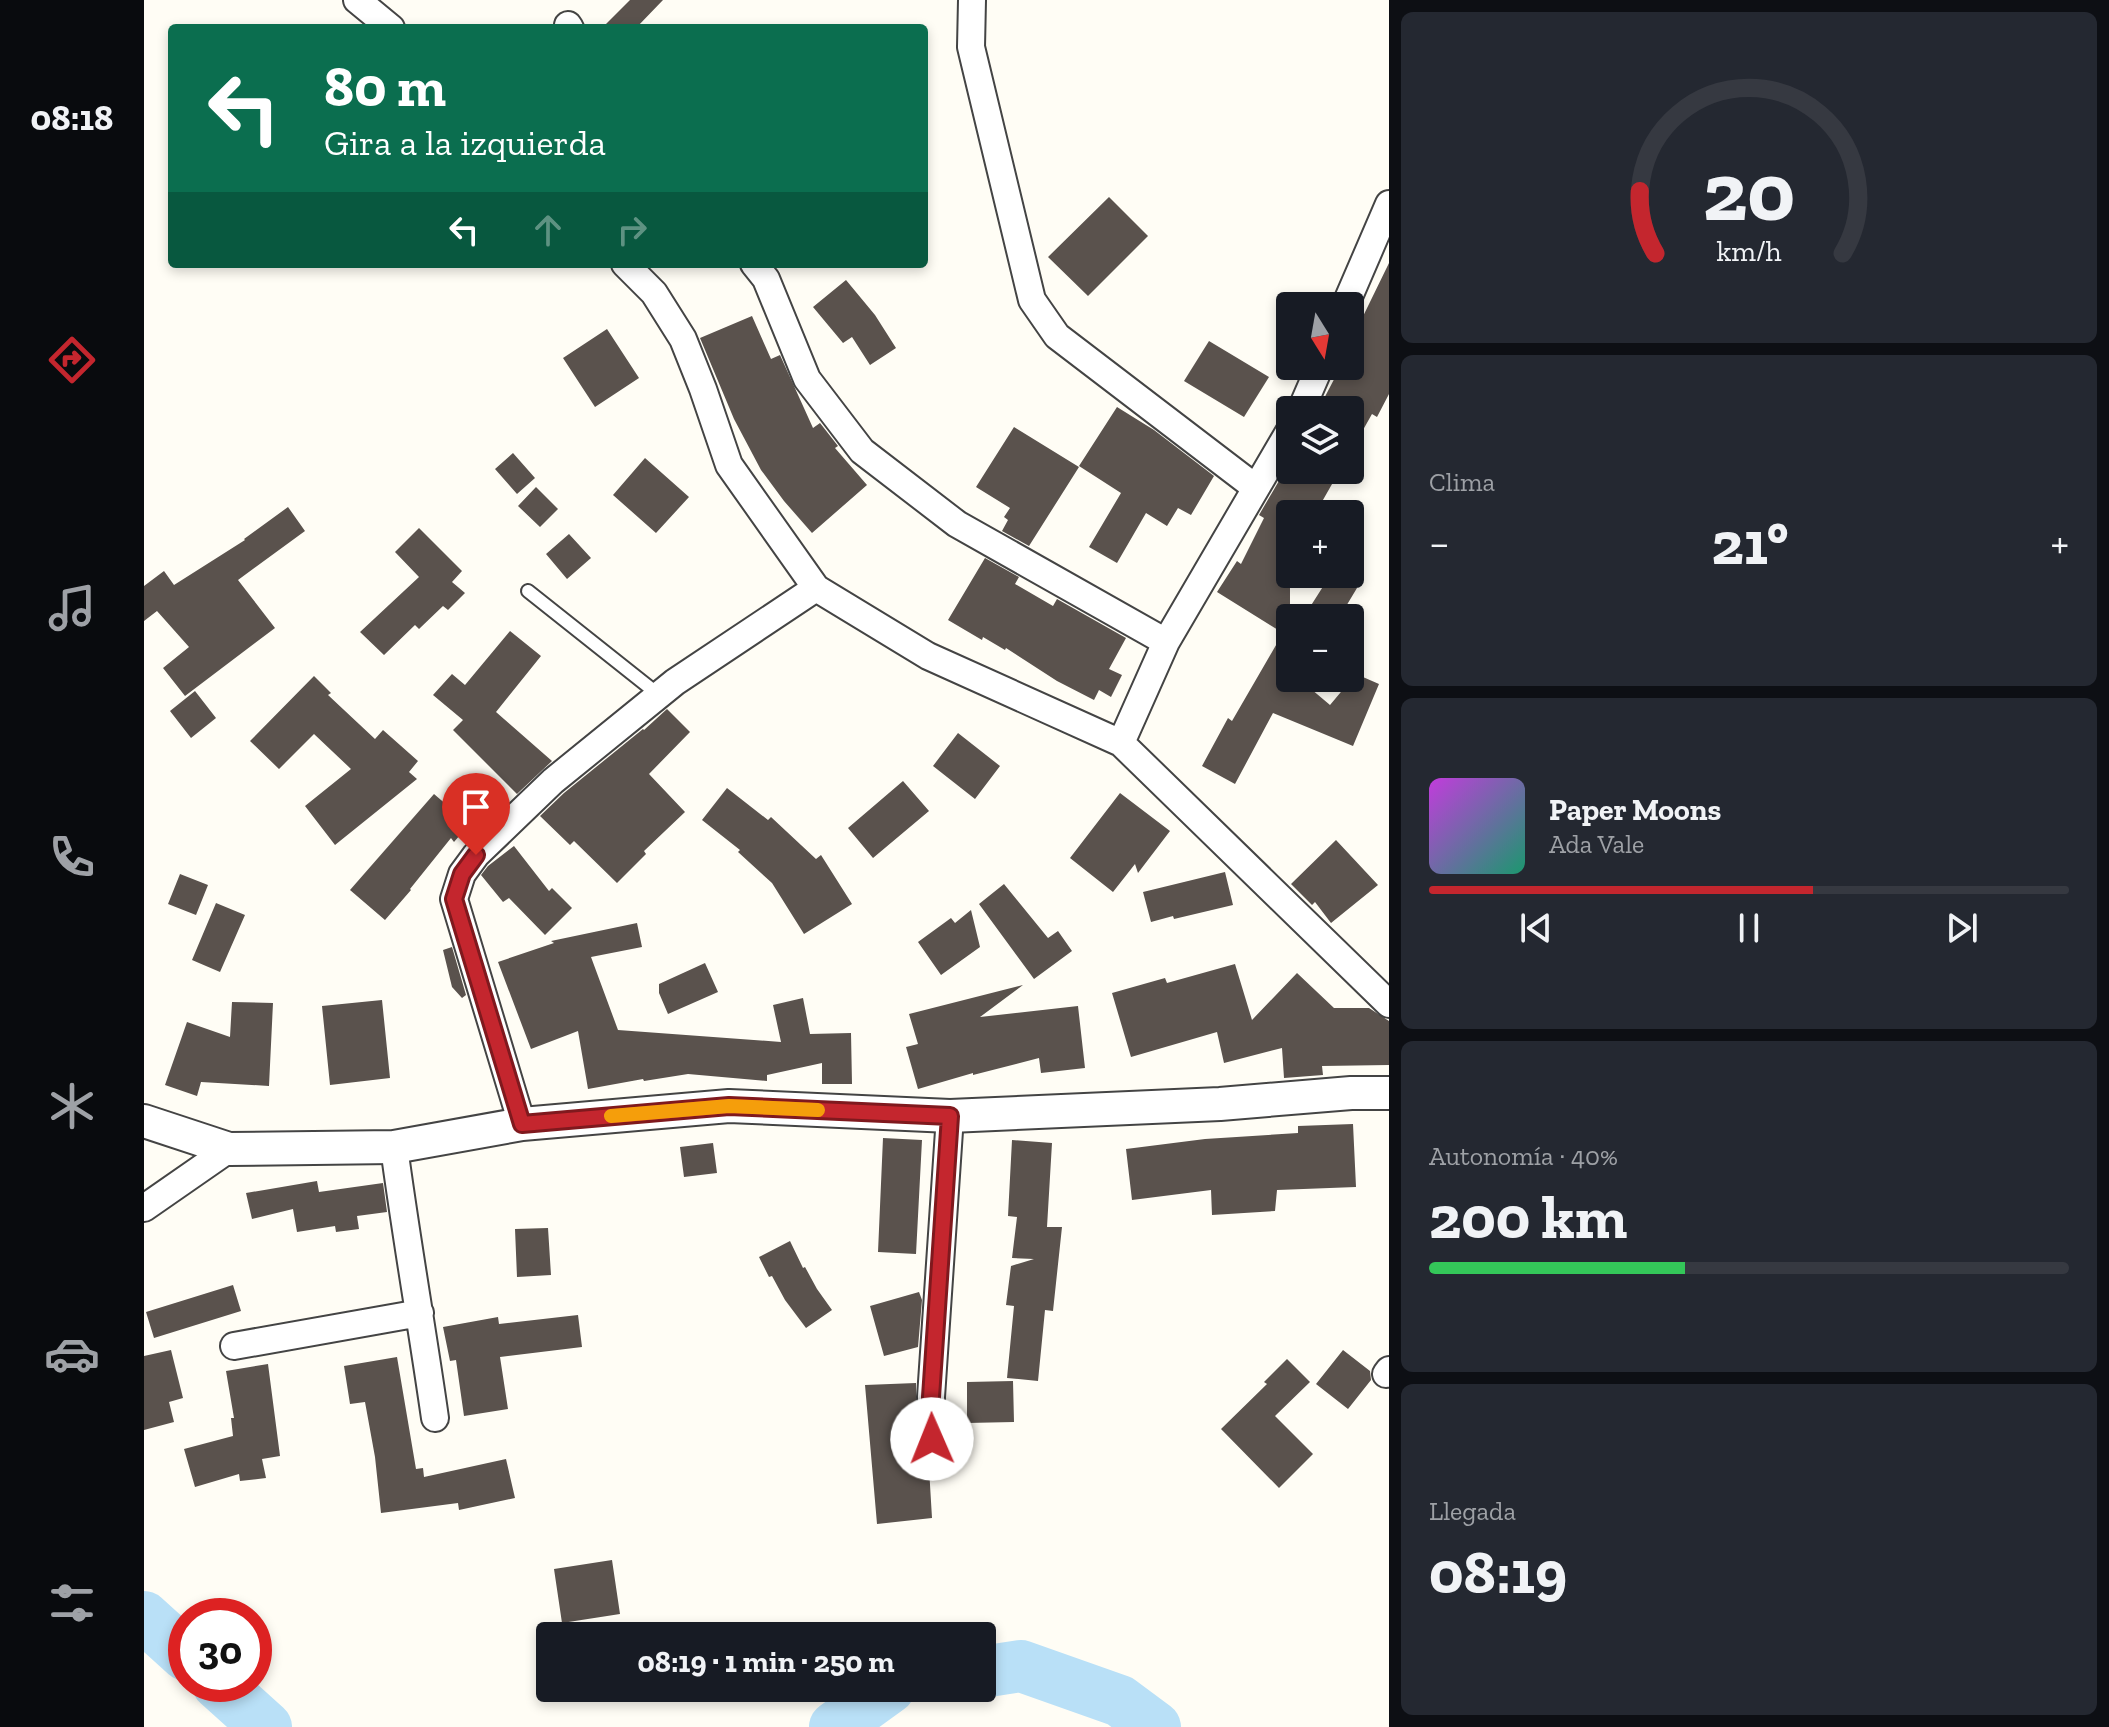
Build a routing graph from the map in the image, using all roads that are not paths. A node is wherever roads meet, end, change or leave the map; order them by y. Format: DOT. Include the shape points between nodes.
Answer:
graph roads {
  1 [pos="357,0"];
  2 [pos="972,0"];
  3 [pos="386,24"];
  4 [pos="1389,204"];
  5 [pos="629,268"];
  6 [pos="757,268"];
  7 [pos="1351,292"];
  8 [pos="1276,454"];
  9 [pos="1256,488"];
  10 [pos="816,588"];
  11 [pos="528,591"];
  12 [pos="1166,642"];
  13 [pos="659,695"];
  14 [pos="1121,743"];
  15 [pos="1389,1004"];
  16 [pos="1389,1093"];
  17 [pos="950,1116"];
  18 [pos="144,1121"];
  19 [pos="522,1124"];
  20 [pos="394,1147"];
  21 [pos="229,1149"];
  22 [pos="144,1208"];
  23 [pos="420,1313"];
  24 [pos="234,1346"];
  25 [pos="435,1418"];
  26 [pos="935,1454"];
  1 -- 3 [label="street"];
  2 -- 9 [label="street" via="971,47 1032,300 1057,336"];
  4 -- 7 [label="street"];
  5 -- 10 [label="street" via="654,293 683,339 729,465"];
  6 -- 12 [label="street" via="807,379 862,451 957,524"];
  8 -- 9 [label="street"];
  9 -- 12 [label="street"];
  10 -- 13 [label="street"];
  10 -- 14 [label="street" via="928,656"];
  11 -- 13 [label="lane"];
  12 -- 14 [label="street"];
  13 -- 19 [label="street" via="553,781 476,855 458,886 454,899"];
  14 -- 15 [label="street"];
  16 -- 17 [label="street"];
  17 -- 19 [label="street" via="729,1106"];
  17 -- 26 [label="street" via="931,1397"];
  18 -- 21 [label="street"];
  19 -- 20 [label="street"];
  20 -- 21 [label="street"];
  20 -- 23 [label="street"];
  21 -- 22 [label="street"];
  23 -- 24 [label="street"];
  23 -- 25 [label="street"];
}
